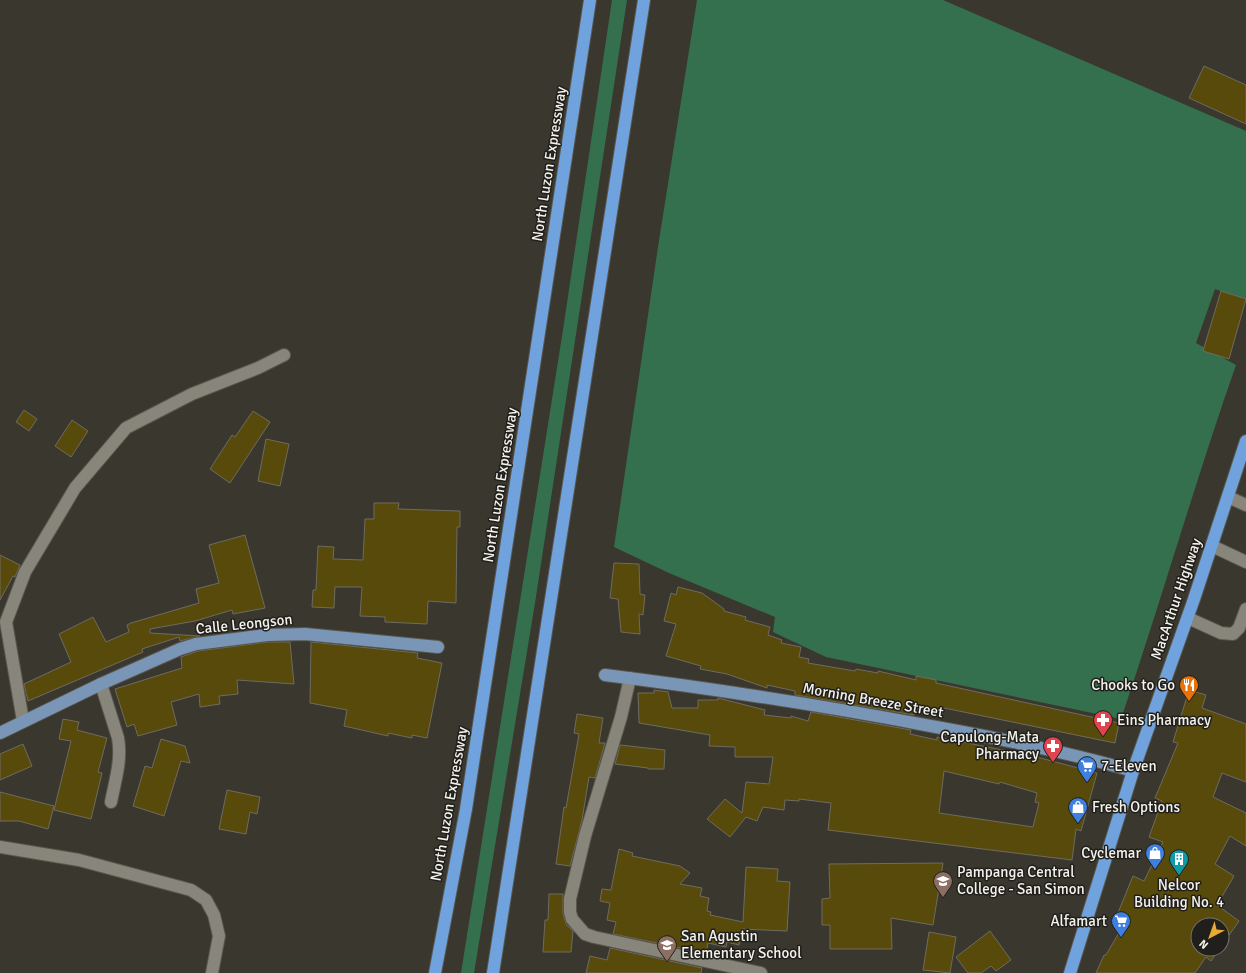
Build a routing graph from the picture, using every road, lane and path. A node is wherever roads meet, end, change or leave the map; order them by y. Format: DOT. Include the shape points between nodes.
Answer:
graph roads {
  1 [pos="590,0"];
  2 [pos="644,0"];
  3 [pos="284,355"];
  4 [pos="1246,441"];
  5 [pos="1244,454"];
  6 [pos="1228,497"];
  7 [pos="1246,505"];
  8 [pos="1212,546"];
  9 [pos="1246,562"];
  10 [pos="1246,609"];
  11 [pos="1188,618"];
  12 [pos="438,647"];
  13 [pos="605,675"];
  14 [pos="630,678"];
  15 [pos="101,684"];
  16 [pos="23,721"];
  17 [pos="0,733"];
  18 [pos="1133,770"];
  19 [pos="111,802"];
  20 [pos="0,847"];
  21 [pos="212,973"];
  22 [pos="435,973"];
  23 [pos="494,973"];
  24 [pos="761,973"];
  25 [pos="1070,973"];
  1 -- 22 [label="highway, North Luzon Expressway" via="466,809"];
  2 -- 23 [label="highway"];
  3 -- 16 [label="street" via="192,394 126,428 75,488 25,572 6,622"];
  4 -- 5 [label="highway, MacArthur Highway"];
  5 -- 6 [label="highway, MacArthur Highway"];
  6 -- 7 [label="street"];
  6 -- 8 [label="highway, MacArthur Highway"];
  8 -- 9 [label="street"];
  8 -- 11 [label="highway, MacArthur Highway"];
  10 -- 11 [label="street" via="1239,628 1233,634 1221,633"];
  11 -- 18 [label="highway, MacArthur Highway"];
  12 -- 15 [label="main road, Calle Leongson" via="305,634 267,635 196,644"];
  13 -- 14 [label="main road, Morning Breeze Street"];
  14 -- 18 [label="main road, Morning Breeze Street" via="896,719 1077,755"];
  14 -- 24 [label="street" via="576,870 570,899 572,919 585,934 594,937"];
  15 -- 16 [label="main road, Calle Leongson"];
  15 -- 19 [label="street" via="120,747"];
  16 -- 17 [label="main road, Calle Leongson"];
  18 -- 25 [label="highway, MacArthur Highway"];
  20 -- 21 [label="street" via="79,860 191,890 206,900 214,915 219,936"];
}
